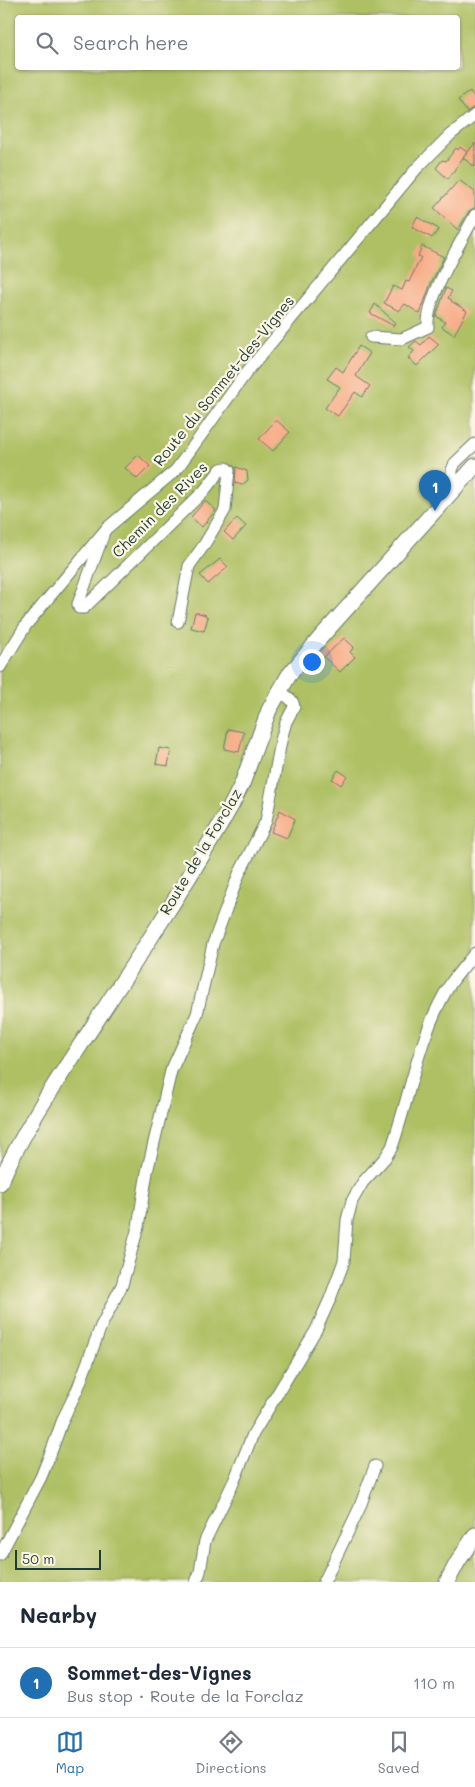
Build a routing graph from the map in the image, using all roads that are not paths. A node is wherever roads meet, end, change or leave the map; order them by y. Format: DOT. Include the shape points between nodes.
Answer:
graph roads {
  1 [pos="475,115"];
  2 [pos="475,215"];
  3 [pos="371,337"];
  4 [pos="475,444"];
  5 [pos="475,466"];
  6 [pos="458,485"];
  7 [pos="106,528"];
  8 [pos="178,622"];
  9 [pos="0,667"];
  10 [pos="279,692"];
  11 [pos="475,953"];
  12 [pos="0,1183"];
  13 [pos="375,1466"];
  14 [pos="475,1535"];
  15 [pos="0,1555"];
  16 [pos="196,1582"];
  17 [pos="324,1582"];
  18 [pos="447,1582"];
  1 -- 7 [label="street, Route du Sommet-des-Vignes" via="417,168 246,373 176,470"];
  2 -- 3 [label="street" via="431,301 428,327 402,339"];
  4 -- 6 [label="street" via="454,465 452,476"];
  5 -- 6 [label="main road, Route de la Forclaz"];
  6 -- 10 [label="main road, Route de la Forclaz" via="295,667"];
  7 -- 8 [label="street, Chemin des Rives" via="79,608 84,608 222,469 229,470 225,510 189,566"];
  7 -- 9 [label="street, Route du Sommet-des-Vignes" via="26,625"];
  10 -- 12 [label="main road, Route de la Forclaz" via="267,714 232,804 46,1098 11,1157"];
  10 -- 15 [label="street" via="293,701 294,707 282,736 268,816 239,874 213,944 197,1014 170,1076 147,1172 138,1227 122,1285 101,1326 38,1483"];
  11 -- 16 [label="street" via="450,984 429,1027 392,1147 352,1201 344,1261 330,1299 316,1330 253,1434 205,1541"];
  13 -- 17 [label="street" via="359,1509"];
  14 -- 18 [label="main road"];
}
